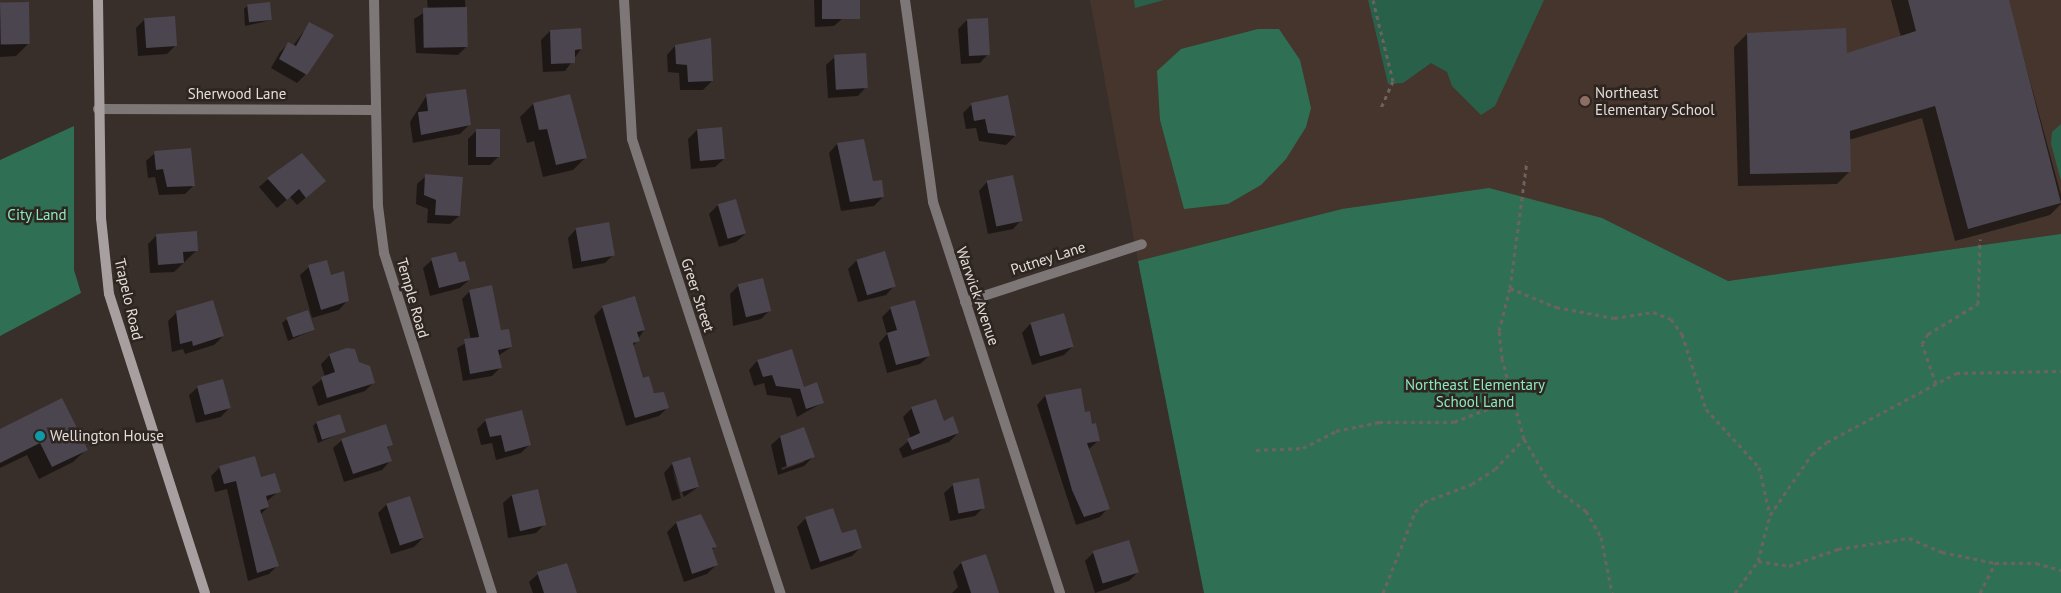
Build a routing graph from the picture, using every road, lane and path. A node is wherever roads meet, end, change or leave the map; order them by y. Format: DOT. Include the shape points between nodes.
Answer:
graph roads {
  1 [pos="98,0"];
  2 [pos="374,0"];
  3 [pos="624,0"];
  4 [pos="906,0"];
  5 [pos="1373,0"];
  6 [pos="98,109"];
  7 [pos="375,110"];
  8 [pos="1380,110"];
  9 [pos="1527,161"];
  10 [pos="1980,239"];
  11 [pos="1142,244"];
  12 [pos="1510,288"];
  13 [pos="964,302"];
  14 [pos="2061,371"];
  15 [pos="1936,384"];
  16 [pos="1513,399"];
  17 [pos="1524,439"];
  18 [pos="1256,450"];
  19 [pos="1770,515"];
  20 [pos="1758,561"];
  21 [pos="1996,563"];
  22 [pos="2061,570"];
  23 [pos="205,593"];
  24 [pos="492,593"];
  25 [pos="780,593"];
  26 [pos="1060,593"];
  27 [pos="1383,593"];
  28 [pos="1612,593"];
  29 [pos="1735,593"];
  30 [pos="1980,593"];
  1 -- 6 [label="main road, Trapelo Road"];
  2 -- 7 [label="street, Temple Road"];
  3 -- 25 [label="street, Greer Street" via="632,139"];
  4 -- 13 [label="street, Warwick Avenue" via="930,184"];
  5 -- 8 [label="path" via="1393,81"];
  6 -- 7 [label="street, Sherwood Lane"];
  6 -- 23 [label="main road, Trapelo Road" via="101,218 109,294"];
  7 -- 24 [label="street, Temple Road" via="384,253"];
  9 -- 12 [label="path"];
  10 -- 15 [label="path" via="1978,304 1928,334 1922,344"];
  11 -- 13 [label="street, Putney Lane"];
  12 -- 16 [label="path" via="1499,331"];
  12 -- 19 [label="path" via="1556,307 1614,318 1653,312 1671,319 1682,334 1706,410 1759,467"];
  13 -- 26 [label="street, Warwick Avenue"];
  14 -- 15 [label="path" via="1956,373"];
  15 -- 19 [label="path" via="1819,448"];
  16 -- 17 [label="path"];
  16 -- 18 [label="path" via="1454,422 1379,422 1336,431 1303,448"];
  17 -- 27 [label="path" via="1495,469 1472,484 1424,502 1415,512"];
  17 -- 28 [label="path" via="1551,485 1586,511 1601,537"];
  19 -- 20 [label="path"];
  20 -- 21 [label="path" via="1789,566 1838,548 1909,538 1942,552"];
  20 -- 29 [label="path"];
  21 -- 22 [label="path" via="2036,563"];
  21 -- 30 [label="path"];
}
